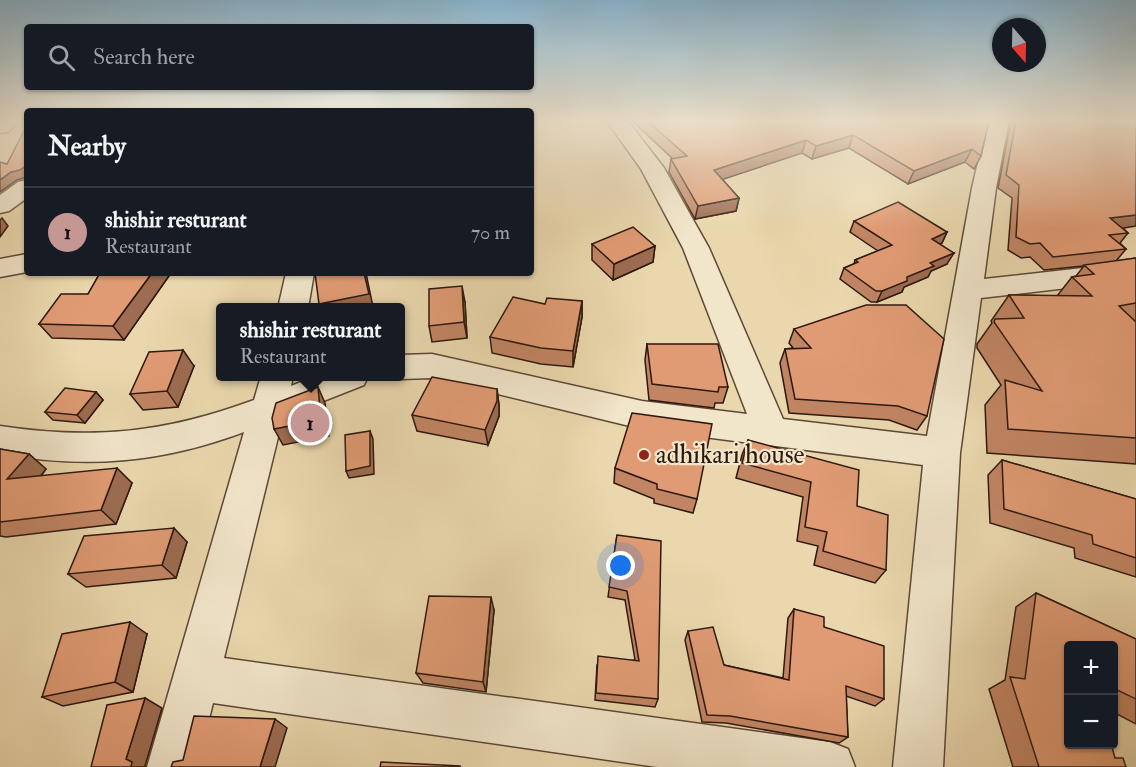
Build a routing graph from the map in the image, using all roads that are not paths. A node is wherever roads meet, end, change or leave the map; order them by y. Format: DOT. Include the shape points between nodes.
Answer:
graph roads {
  1 [pos="643,156"];
  2 [pos="991,156"];
  3 [pos="24,189"];
  4 [pos="0,206"];
  5 [pos="24,264"];
  6 [pos="0,268"];
  7 [pos="1136,271"];
  8 [pos="299,276"];
  9 [pos="967,290"];
  10 [pos="294,303"];
  11 [pos="405,367"];
  12 [pos="327,381"];
  13 [pos="273,392"];
  14 [pos="771,432"];
  15 [pos="0,440"];
  16 [pos="942,453"];
  17 [pos="197,677"];
  18 [pos="172,767"];
  19 [pos="830,767"];
  20 [pos="918,767"];
  1 -- 14 [label="street" via="696,248"];
  2 -- 9 [label="street"];
  3 -- 4 [label="street"];
  5 -- 6 [label="street"];
  7 -- 9 [label="street"];
  8 -- 10 [label="street"];
  9 -- 16 [label="street"];
  11 -- 14 [label="street" via="432,366 642,415"];
  12 -- 13 [label="street"];
  13 -- 15 [label="street" via="208,431 114,448 34,447"];
  13 -- 17 [label="street"];
  14 -- 16 [label="street"];
  16 -- 20 [label="street"];
  17 -- 18 [label="street"];
  17 -- 19 [label="street"];
}
